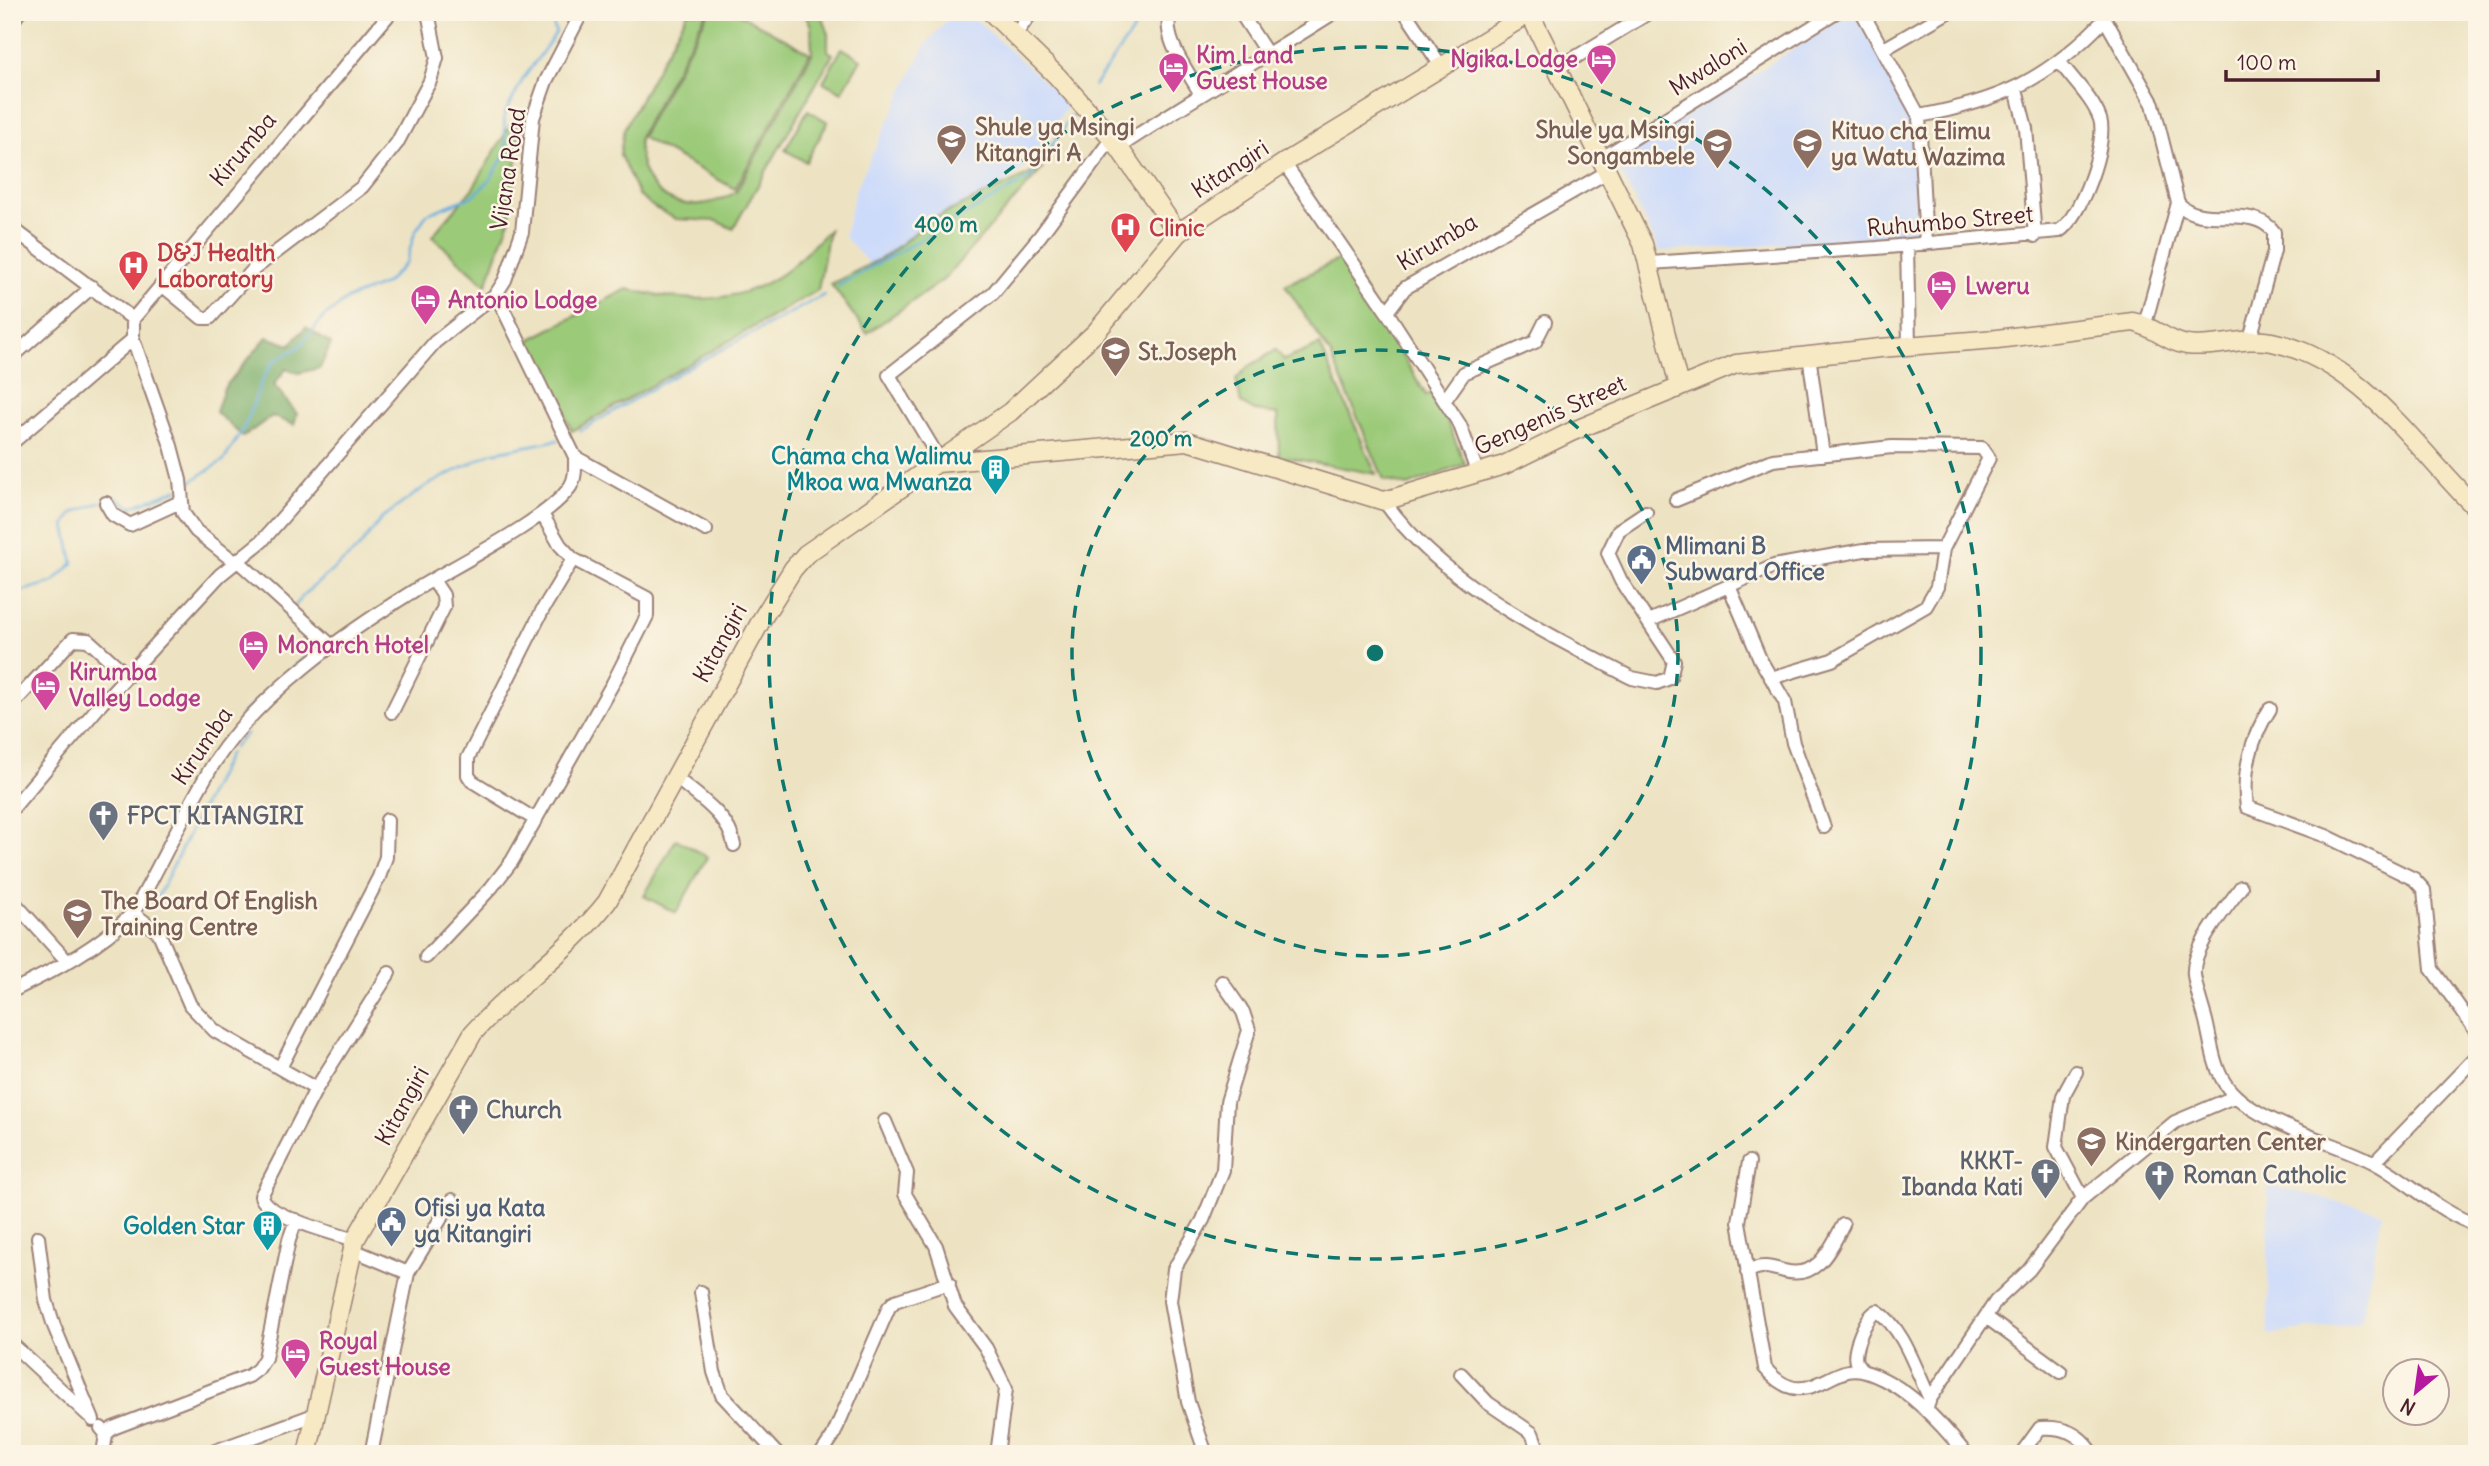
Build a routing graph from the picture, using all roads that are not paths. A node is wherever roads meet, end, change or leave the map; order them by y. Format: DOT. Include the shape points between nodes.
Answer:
graph roads {
  1 [pos="391,12"];
  2 [pos="428,12"];
  3 [pos="582,12"];
  4 [pos="990,12"];
  5 [pos="1032,12"];
  6 [pos="1170,12"];
  7 [pos="1240,12"];
  8 [pos="1335,12"];
  9 [pos="1405,12"];
  10 [pos="1530,12"];
  11 [pos="1650,12"];
  12 [pos="1836,12"];
  13 [pos="1861,12"];
  14 [pos="1948,12"];
  15 [pos="2102,16"];
  16 [pos="1015,35"];
  17 [pos="1884,49"];
  18 [pos="1268,55"];
  19 [pos="2059,61"];
  20 [pos="1441,66"];
  21 [pos="1558,68"];
  22 [pos="2016,89"];
  23 [pos="1200,93"];
  24 [pos="1919,116"];
  25 [pos="1116,143"];
  26 [pos="1284,163"];
  27 [pos="1605,164"];
  28 [pos="2178,203"];
  29 [pos="12,228"];
  30 [pos="1178,233"];
  31 [pos="2035,236"];
  32 [pos="1926,244"];
  33 [pos="1907,245"];
  34 [pos="1650,263"];
  35 [pos="162,285"];
  36 [pos="92,287"];
  37 [pos="496,294"];
  38 [pos="1387,313"];
  39 [pos="133,319"];
  40 [pos="1545,322"];
  41 [pos="2145,324"];
  42 [pos="133,339"];
  43 [pos="2250,339"];
  44 [pos="1909,346"];
  45 [pos="1810,355"];
  46 [pos="12,357"];
  47 [pos="1679,386"];
  48 [pos="1445,400"];
  49 [pos="12,443"];
  50 [pos="1822,455"];
  51 [pos="575,457"];
  52 [pos="938,462"];
  53 [pos="1478,474"];
  54 [pos="180,498"];
  55 [pos="1676,500"];
  56 [pos="1384,501"];
  57 [pos="106,503"];
  58 [pos="2477,509"];
  59 [pos="1646,512"];
  60 [pos="542,514"];
  61 [pos="706,530"];
  62 [pos="1943,549"];
  63 [pos="573,559"];
  64 [pos="237,562"];
  65 [pos="433,580"];
  66 [pos="1729,586"];
  67 [pos="1649,621"];
  68 [pos="333,647"];
  69 [pos="128,676"];
  70 [pos="1771,678"];
  71 [pos="12,705"];
  72 [pos="2270,709"];
  73 [pos="392,712"];
  74 [pos="675,777"];
  75 [pos="12,809"];
  76 [pos="387,820"];
  77 [pos="536,820"];
  78 [pos="1824,827"];
  79 [pos="734,845"];
  80 [pos="2241,887"];
  81 [pos="12,900"];
  82 [pos="133,913"];
  83 [pos="426,957"];
  84 [pos="67,961"];
  85 [pos="389,973"];
  86 [pos="1222,982"];
  87 [pos="12,991"];
  88 [pos="2477,1032"];
  89 [pos="2477,1056"];
  90 [pos="281,1068"];
  91 [pos="2076,1072"];
  92 [pos="316,1089"];
  93 [pos="2236,1096"];
  94 [pos="885,1121"];
  95 [pos="1749,1162"];
  96 [pos="2375,1163"];
  97 [pos="2083,1198"];
  98 [pos="452,1200"];
  99 [pos="296,1220"];
  100 [pos="1843,1225"];
  101 [pos="2477,1225"];
  102 [pos="38,1237"];
  103 [pos="354,1245"];
  104 [pos="1747,1272"];
  105 [pos="408,1273"];
  106 [pos="949,1283"];
  107 [pos="701,1292"];
  108 [pos="1986,1317"];
  109 [pos="12,1344"];
  110 [pos="1863,1371"];
  111 [pos="2061,1373"];
  112 [pos="1461,1374"];
  113 [pos="1928,1404"];
  114 [pos="314,1415"];
  115 [pos="93,1420"];
  116 [pos="106,1434"];
  117 [pos="103,1454"];
  118 [pos="207,1454"];
  119 [pos="307,1454"];
  120 [pos="371,1454"];
  121 [pos="777,1454"];
  122 [pos="821,1454"];
  123 [pos="997,1454"];
  124 [pos="1206,1454"];
  125 [pos="1539,1454"];
  126 [pos="1966,1454"];
  127 [pos="2021,1454"];
  128 [pos="2092,1454"];
  1 -- 35 [label="street, Kirumba"];
  2 -- 35 [label="street" via="437,58 430,81 397,144 362,187 254,269 210,318 202,318"];
  3 -- 37 [label="street, Vijana Road" via="546,81 533,118 522,232"];
  4 -- 16 [label="street"];
  5 -- 16 [label="street"];
  6 -- 23 [label="street" via="1171,39"];
  7 -- 18 [label="street"];
  8 -- 18 [label="street"];
  9 -- 20 [label="street"];
  10 -- 20 [label="street, Kitangiri"];
  10 -- 21 [label="street"];
  11 -- 21 [label="street"];
  12 -- 27 [label="street, Mwaloni"];
  13 -- 17 [label="street"];
  14 -- 17 [label="street"];
  15 -- 19 [label="street"];
  15 -- 28 [label="street" via="2153,104"];
  16 -- 25 [label="street" via="1058,75"];
  17 -- 24 [label="street"];
  18 -- 23 [label="street"];
  19 -- 22 [label="street"];
  19 -- 31 [label="street, Ruhumbo Street" via="2094,109 2102,131 2073,220 2059,232"];
  20 -- 26 [label="street, Kitangiri"];
  21 -- 27 [label="street"];
  22 -- 24 [label="street"];
  22 -- 31 [label="street" via="2026,128"];
  23 -- 25 [label="street"];
  24 -- 32 [label="street"];
  25 -- 30 [label="street"];
  25 -- 52 [label="street" via="1002,284 889,375"];
  26 -- 30 [label="street, Kitangiri"];
  26 -- 38 [label="street"];
  27 -- 34 [label="street"];
  27 -- 38 [label="street, Kirumba" via="1405,288"];
  28 -- 41 [label="street"];
  28 -- 43 [label="street" via="2190,212 2259,219 2274,232 2274,251"];
  29 -- 36 [label="street"];
  30 -- 52 [label="street, Kitangiri" via="1076,352 1010,412"];
  31 -- 32 [label="street, Ruhumbo Street"];
  32 -- 33 [label="street, Ruhumbo Street"];
  33 -- 34 [label="street, Ruhumbo Street"];
  33 -- 44 [label="street"];
  34 -- 47 [label="street"];
  35 -- 39 [label="street, Kirumba"];
  36 -- 39 [label="street"];
  36 -- 46 [label="street"];
  37 -- 51 [label="street"];
  37 -- 64 [label="street" via="435,342 261,541"];
  38 -- 48 [label="street"];
  39 -- 42 [label="street"];
  40 -- 48 [label="street" via="1535,342 1464,373"];
  41 -- 43 [label="street" via="2186,345"];
  41 -- 44 [label="street, Gengenis Street"];
  42 -- 49 [label="street"];
  42 -- 54 [label="street" via="171,446"];
  43 -- 58 [label="street" via="2319,360 2364,390"];
  44 -- 45 [label="street, Gengenis Street"];
  45 -- 47 [label="street, Gengenis Street" via="1736,365"];
  45 -- 50 [label="street"];
  47 -- 53 [label="street, Gengenis Street"];
  48 -- 53 [label="street" via="1460,425"];
  50 -- 55 [label="street" via="1773,460"];
  50 -- 62 [label="street" via="1892,447 1982,448 1989,458"];
  51 -- 60 [label="street, Kirumba" via="576,473 570,487"];
  51 -- 61 [label="street"];
  52 -- 56 [label="street" via="1187,442"];
  52 -- 74 [label="street, Kitangiri" via="823,541 793,569"];
  53 -- 56 [label="street, Gengenis Street"];
  54 -- 57 [label="street" via="130,526 113,515"];
  54 -- 64 [label="street" via="196,531"];
  56 -- 67 [label="street" via="1420,544 1477,590 1632,678 1657,683 1670,678 1674,661"];
  59 -- 67 [label="street" via="1619,530 1608,554"];
  60 -- 63 [label="street"];
  60 -- 65 [label="street, Kirumba"];
  62 -- 66 [label="street" via="1837,554 1774,566"];
  62 -- 70 [label="street" via="1937,587 1926,606 1832,660"];
  63 -- 77 [label="street" via="467,758 472,781"];
  63 -- 77 [label="street" via="640,592 649,608 613,683"];
  64 -- 68 [label="street"];
  64 -- 69 [label="street"];
  65 -- 68 [label="street, Kirumba"];
  65 -- 73 [label="street" via="443,595 444,607"];
  66 -- 67 [label="street"];
  66 -- 70 [label="street"];
  68 -- 82 [label="street, Kirumba" via="262,704 242,726 215,762"];
  69 -- 71 [label="street" via="88,640 73,639"];
  69 -- 75 [label="street"];
  70 -- 78 [label="street" via="1785,702 1793,743"];
  72 -- 88 [label="street" via="2251,748 2246,775 2248,807 2326,836 2414,879 2424,890 2432,969"];
  74 -- 79 [label="street" via="722,819"];
  74 -- 103 [label="street, Kitangiri" via="607,902 586,929 490,1014 462,1049"];
  76 -- 90 [label="street" via="386,857 379,877"];
  77 -- 83 [label="street" via="491,888"];
  80 -- 93 [label="street" via="2208,934 2194,966 2213,1057 2224,1083"];
  81 -- 84 [label="street"];
  82 -- 84 [label="street, Kirumba" via="114,932"];
  82 -- 90 [label="street" via="159,933 190,1005 201,1018 215,1031"];
  84 -- 87 [label="street, Kirumba"];
  85 -- 92 [label="street"];
  86 -- 124 [label="street" via="1243,1012 1249,1030 1228,1094 1223,1170 1203,1220 1174,1269 1170,1301 1188,1402"];
  89 -- 96 [label="street"];
  90 -- 92 [label="street"];
  91 -- 97 [label="street" via="2063,1096 2056,1147"];
  92 -- 99 [label="street" via="261,1196 266,1205"];
  93 -- 96 [label="street" via="2293,1129"];
  93 -- 97 [label="street" via="2175,1122"];
  94 -- 106 [label="street" via="907,1173 905,1194 936,1246"];
  95 -- 104 [label="street" via="1739,1222"];
  96 -- 101 [label="street" via="2457,1217"];
  97 -- 108 [label="street" via="2029,1270 2006,1288"];
  98 -- 105 [label="street"];
  99 -- 103 [label="street"];
  99 -- 116 [label="street" via="265,1357 258,1369 249,1377"];
  100 -- 104 [label="street" via="1816,1267 1793,1273 1758,1266"];
  102 -- 115 [label="street" via="46,1300"];
  103 -- 105 [label="street"];
  103 -- 114 [label="street, Kitangiri"];
  104 -- 110 [label="street" via="1765,1368 1772,1377 1790,1388 1807,1387"];
  105 -- 120 [label="street"];
  106 -- 122 [label="street" via="889,1307"];
  106 -- 123 [label="street" via="956,1306 986,1348 1006,1389"];
  107 -- 121 [label="street" via="722,1395"];
  108 -- 111 [label="street"];
  108 -- 113 [label="street"];
  109 -- 115 [label="street"];
  110 -- 113 [label="street"];
  110 -- 113 [label="street" via="1856,1363 1856,1352 1868,1318 1877,1311 1900,1336"];
  112 -- 125 [label="street" via="1488,1404 1532,1433"];
  113 -- 126 [label="street"];
  114 -- 118 [label="street"];
  114 -- 119 [label="street, Kitangiri"];
  115 -- 116 [label="street"];
  116 -- 117 [label="street"];
  127 -- 128 [label="street" via="2040,1428 2054,1427 2077,1436"];
}
